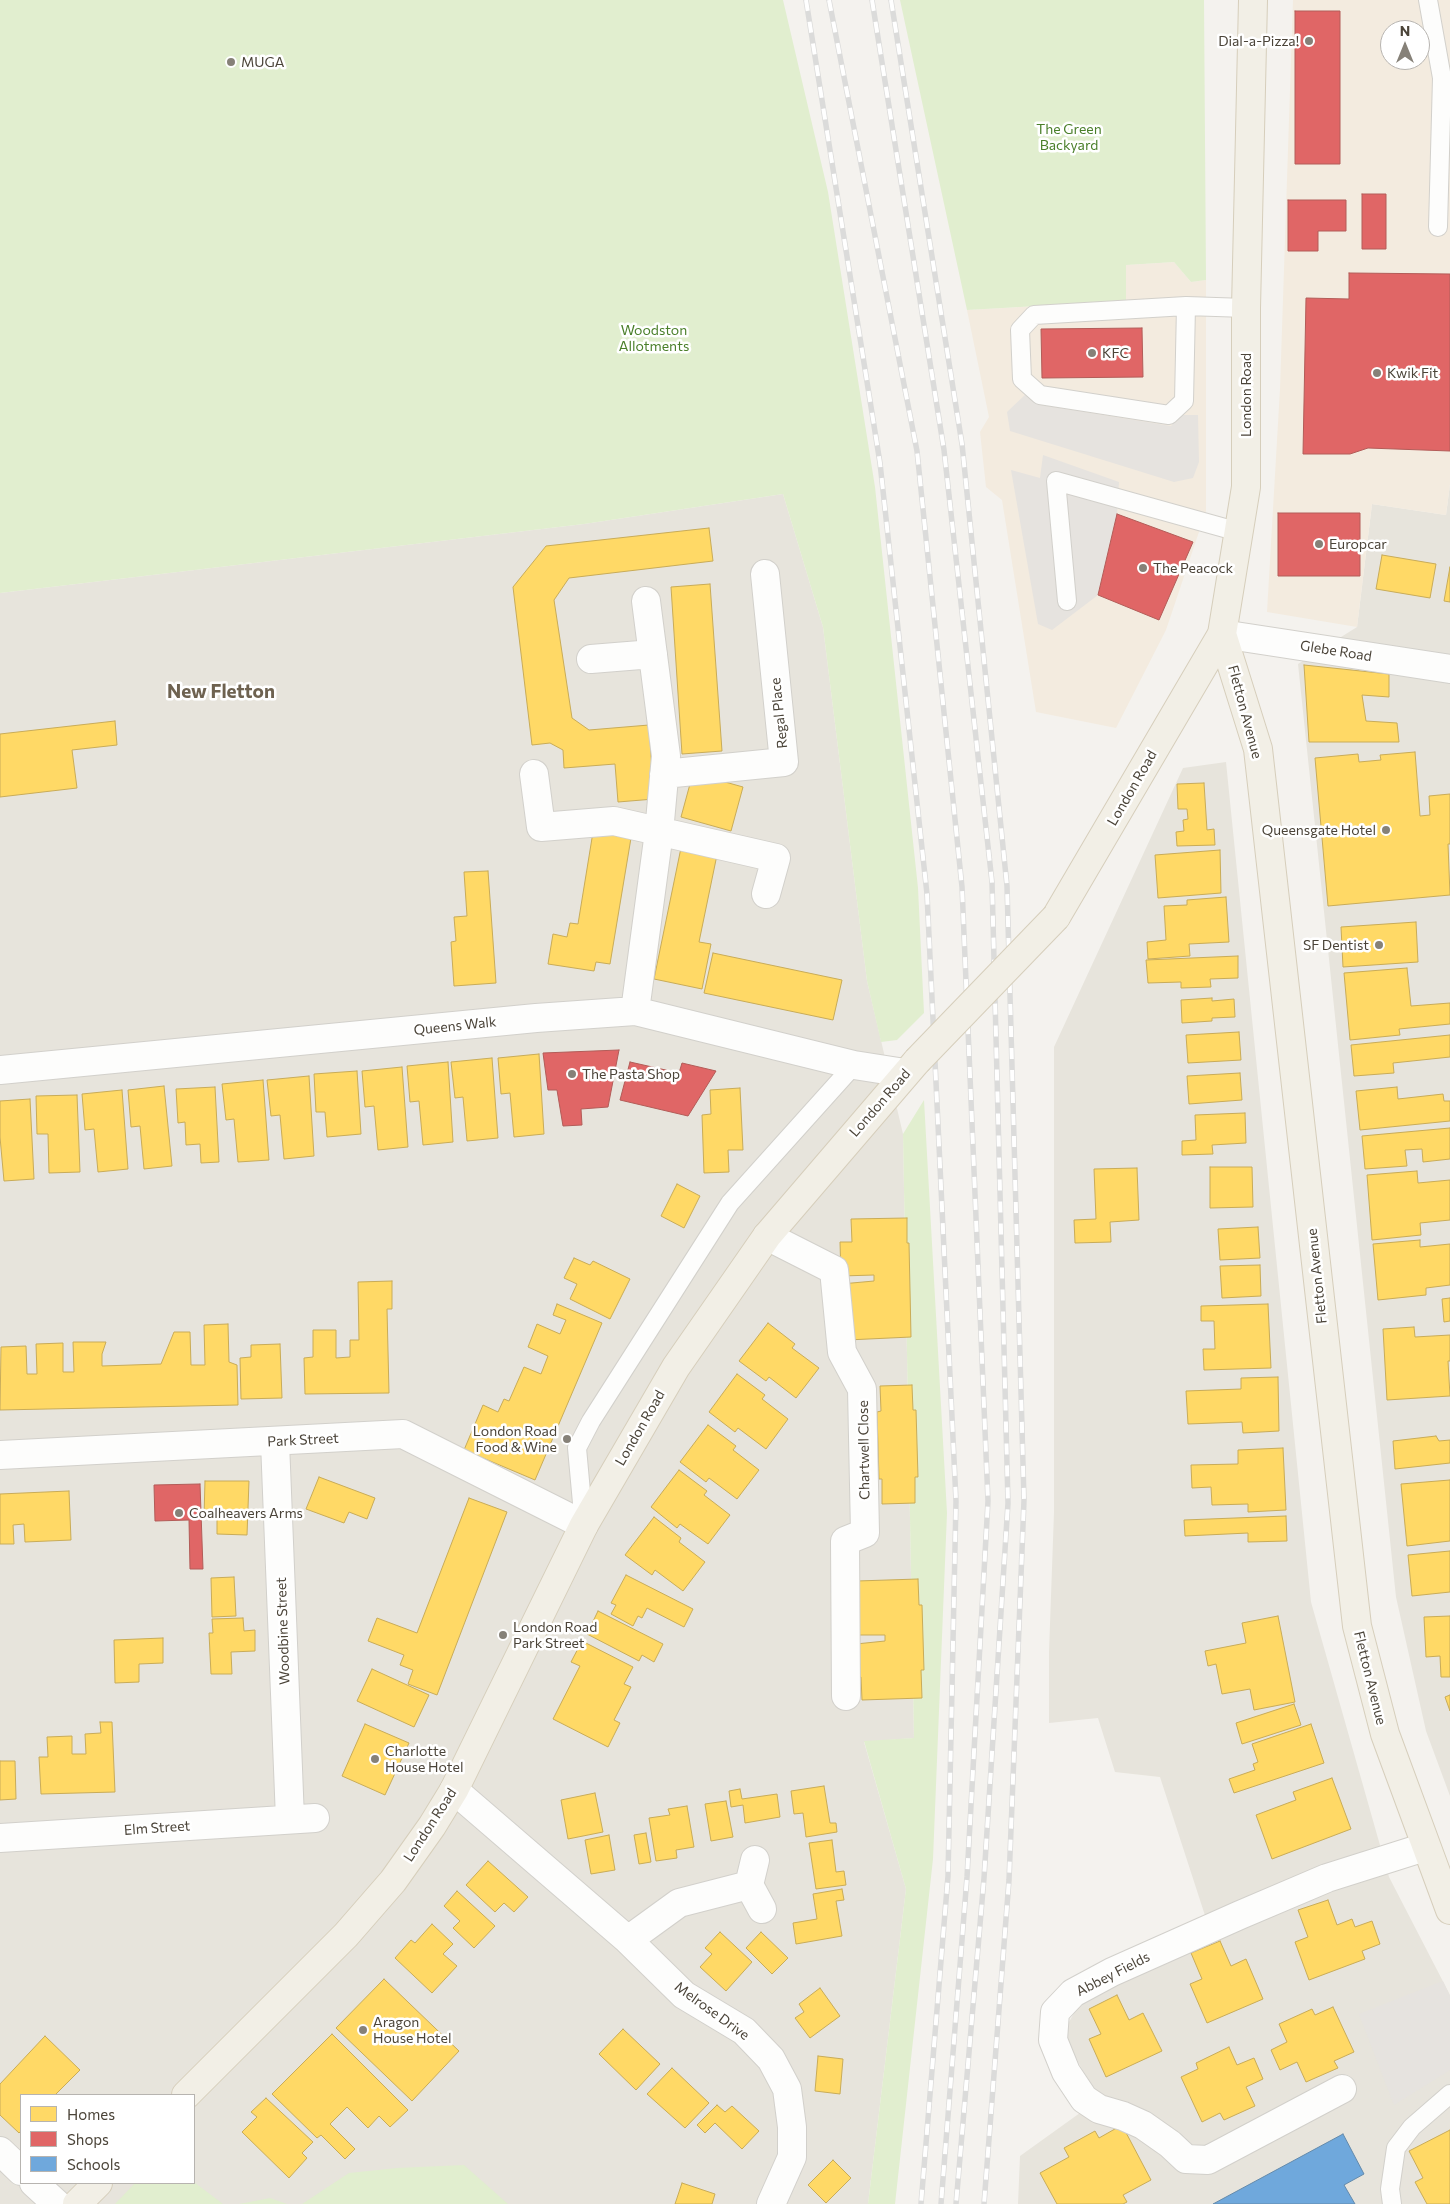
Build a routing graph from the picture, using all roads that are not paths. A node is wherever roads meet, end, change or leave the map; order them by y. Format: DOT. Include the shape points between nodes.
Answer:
graph roads {
  1 [pos="1253,0"];
  2 [pos="1428,0"];
  3 [pos="1438,227"];
  4 [pos="1186,306"];
  5 [pos="1246,308"];
  6 [pos="1239,532"];
  7 [pos="765,574"];
  8 [pos="646,600"];
  9 [pos="1067,600"];
  10 [pos="1222,634"];
  11 [pos="653,654"];
  12 [pos="591,659"];
  13 [pos="1450,669"];
  14 [pos="534,774"];
  15 [pos="664,774"];
  16 [pos="659,832"];
  17 [pos="766,894"];
  18 [pos="635,1012"];
  19 [pos="854,1065"];
  20 [pos="911,1067"];
  21 [pos="0,1070"];
  22 [pos="767,1236"];
  23 [pos="275,1442"];
  24 [pos="0,1455"];
  25 [pos="584,1525"];
  26 [pos="846,1696"];
  27 [pos="454,1790"];
  28 [pos="303,1819"];
  29 [pos="0,1838"];
  30 [pos="1425,1847"];
  31 [pos="762,1909"];
  32 [pos="1450,1910"];
  33 [pos="628,1940"];
  34 [pos="1342,2089"];
  35 [pos="187,2094"];
  36 [pos="1450,2094"];
  37 [pos="0,2151"];
  38 [pos="20,2170"];
  39 [pos="35,2184"];
  40 [pos="97,2184"];
  41 [pos="57,2204"];
  42 [pos="77,2204"];
  43 [pos="771,2204"];
  44 [pos="1392,2204"];
  1 -- 5 [label="main road, London Road"];
  2 -- 3 [label="lane" via="1442,78"];
  4 -- 4 [label="lane" via="1184,401 1169,415 1040,395 1022,379 1020,330 1034,315"];
  4 -- 5 [label="lane"];
  5 -- 6 [label="main road, London Road" via="1246,487"];
  6 -- 9 [label="lane" via="1056,481"];
  6 -- 10 [label="main road, London Road"];
  7 -- 15 [label="street, Regal Place" via="784,762"];
  8 -- 11 [label="street"];
  10 -- 13 [label="street, Glebe Road"];
  10 -- 20 [label="main road, London Road, bridge" via="1056,917"];
  10 -- 30 [label="main road, Fletton Avenue" via="1258,749 1357,1626 1385,1734"];
  11 -- 12 [label="street"];
  11 -- 15 [label="street" via="666,756"];
  14 -- 16 [label="street" via="540,827 614,821"];
  15 -- 16 [label="street"];
  16 -- 17 [label="street" via="776,858"];
  16 -- 18 [label="street"];
  18 -- 19 [label="street, Queens Walk"];
  18 -- 21 [label="street, Queens Walk" via="536,1018"];
  19 -- 20 [label="street, Queens Walk"];
  19 -- 25 [label="lane" via="730,1203 591,1421 577,1448"];
  20 -- 22 [label="main road, London Road"];
  22 -- 25 [label="main road, London Road" via="676,1367"];
  22 -- 26 [label="street, Chartwell Close" via="834,1270 842,1352 862,1388 865,1533 845,1541"];
  23 -- 24 [label="street, Park Street"];
  23 -- 25 [label="street, Park Street" via="403,1434"];
  23 -- 28 [label="street, Woodbine Street"];
  25 -- 27 [label="main road, London Road"];
  27 -- 33 [label="street, Melrose Drive"];
  27 -- 35 [label="main road, London Road" via="393,1881 346,1935"];
  28 -- 29 [label="street, Elm Street"];
  30 -- 32 [label="main road, Fletton Avenue"];
  30 -- 34 [label="street, Abbey Fields" via="1327,1878 1112,1972 1073,1993 1055,2012 1054,2040 1066,2072 1084,2099 1099,2109 1143,2125 1186,2159 1208,2160"];
  31 -- 33 [label="street" via="752,1872 679,1903"];
  33 -- 43 [label="street, Melrose Drive" via="684,1995 744,2031 771,2059 787,2089 792,2127 792,2157"];
  36 -- 44 [label="lane" via="1412,2127 1396,2148 1390,2190"];
  37 -- 38 [label="street"];
  39 -- 41 [label="street"];
  40 -- 42 [label="main road"];
}
